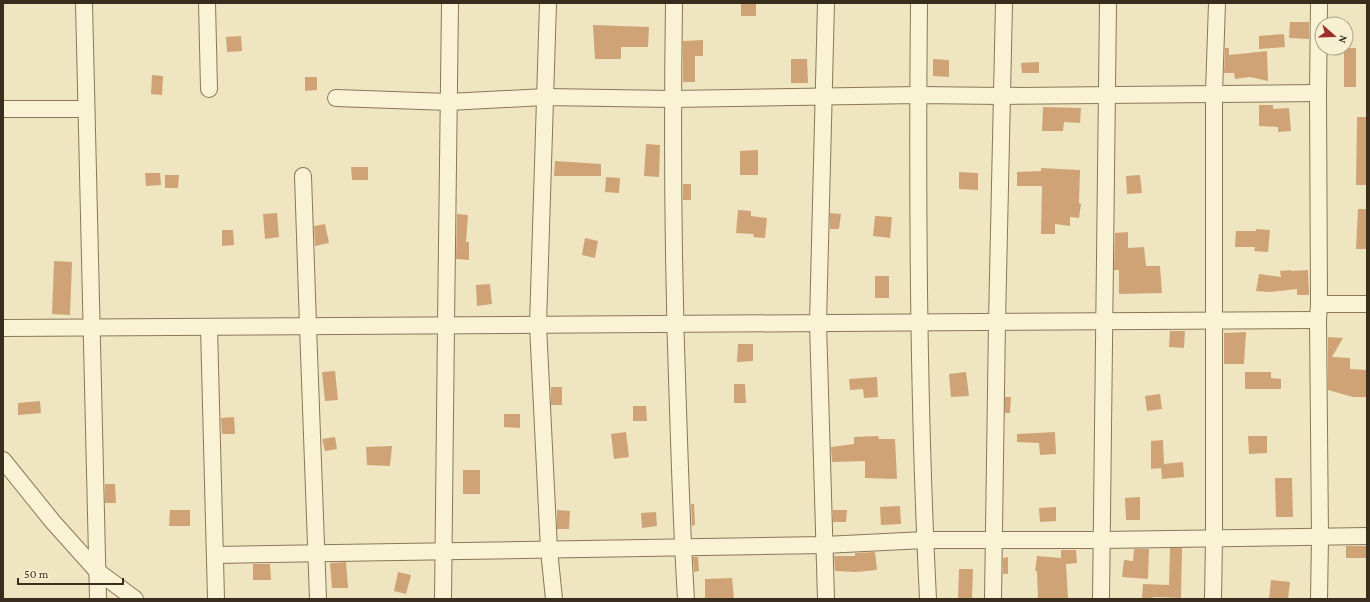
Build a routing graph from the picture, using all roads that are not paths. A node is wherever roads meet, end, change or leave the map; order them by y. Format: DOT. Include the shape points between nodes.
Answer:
graph roads {
  1 [pos="84,3"];
  2 [pos="207,3"];
  3 [pos="450,3"];
  4 [pos="548,3"];
  5 [pos="674,3"];
  6 [pos="826,3"];
  7 [pos="919,3"];
  8 [pos="1004,3"];
  9 [pos="1108,3"];
  10 [pos="1217,3"];
  11 [pos="1319,3"];
  12 [pos="209,89"];
  13 [pos="1214,93"];
  14 [pos="1318,93"];
  15 [pos="918,95"];
  16 [pos="1108,95"];
  17 [pos="1003,96"];
  18 [pos="545,97"];
  19 [pos="824,97"];
  20 [pos="336,98"];
  21 [pos="672,99"];
  22 [pos="449,102"];
  23 [pos="3,109"];
  24 [pos="86,109"];
  25 [pos="303,176"];
  26 [pos="1319,304"];
  27 [pos="1367,304"];
  28 [pos="1318,320"];
  29 [pos="1104,321"];
  30 [pos="1213,321"];
  31 [pos="997,322"];
  32 [pos="818,323"];
  33 [pos="675,324"];
  34 [pos="920,324"];
  35 [pos="446,325"];
  36 [pos="538,325"];
  37 [pos="308,326"];
  38 [pos="90,327"];
  39 [pos="209,327"];
  40 [pos="3,328"];
  41 [pos="3,460"];
  42 [pos="1367,536"];
  43 [pos="1320,537"];
  44 [pos="1214,538"];
  45 [pos="925,540"];
  46 [pos="995,540"];
  47 [pos="1103,540"];
  48 [pos="824,545"];
  49 [pos="683,547"];
  50 [pos="549,550"];
  51 [pos="444,551"];
  52 [pos="317,554"];
  53 [pos="215,555"];
  54 [pos="97,571"];
  55 [pos="98,599"];
  56 [pos="135,599"];
  57 [pos="216,599"];
  58 [pos="318,599"];
  59 [pos="443,599"];
  60 [pos="554,599"];
  61 [pos="686,599"];
  62 [pos="826,599"];
  63 [pos="928,599"];
  64 [pos="993,599"];
  65 [pos="1101,599"];
  66 [pos="1213,599"];
  67 [pos="1319,599"];
  1 -- 24 [label="street"];
  2 -- 12 [label="street"];
  3 -- 22 [label="street"];
  4 -- 18 [label="street"];
  5 -- 21 [label="street"];
  6 -- 19 [label="street"];
  7 -- 15 [label="street"];
  8 -- 17 [label="street"];
  9 -- 16 [label="street"];
  10 -- 13 [label="street"];
  11 -- 14 [label="street"];
  13 -- 14 [label="street"];
  13 -- 16 [label="street"];
  13 -- 30 [label="street"];
  14 -- 26 [label="street"];
  15 -- 17 [label="street"];
  15 -- 19 [label="street"];
  15 -- 34 [label="street"];
  16 -- 17 [label="street"];
  16 -- 29 [label="street"];
  17 -- 31 [label="street"];
  18 -- 21 [label="street"];
  18 -- 22 [label="street"];
  18 -- 36 [label="street"];
  19 -- 21 [label="street"];
  19 -- 32 [label="street"];
  20 -- 22 [label="street"];
  21 -- 33 [label="street"];
  22 -- 35 [label="street"];
  23 -- 24 [label="street"];
  24 -- 38 [label="street"];
  25 -- 37 [label="street"];
  26 -- 27 [label="street"];
  26 -- 28 [label="street"];
  28 -- 30 [label="street"];
  28 -- 43 [label="street"];
  29 -- 30 [label="street"];
  29 -- 31 [label="street"];
  29 -- 47 [label="street"];
  30 -- 44 [label="street"];
  31 -- 34 [label="street"];
  31 -- 46 [label="street"];
  32 -- 33 [label="street"];
  32 -- 34 [label="street"];
  32 -- 48 [label="street"];
  33 -- 36 [label="street"];
  33 -- 49 [label="street"];
  34 -- 45 [label="street"];
  35 -- 36 [label="street"];
  35 -- 37 [label="street"];
  35 -- 51 [label="street"];
  36 -- 50 [label="street"];
  37 -- 39 [label="street"];
  37 -- 52 [label="street"];
  38 -- 39 [label="street"];
  38 -- 40 [label="street"];
  38 -- 54 [label="street"];
  39 -- 53 [label="street"];
  41 -- 54 [label="street"];
  42 -- 43 [label="street"];
  43 -- 44 [label="street"];
  43 -- 67 [label="street"];
  44 -- 47 [label="street"];
  44 -- 66 [label="street"];
  45 -- 46 [label="street"];
  45 -- 48 [label="street"];
  45 -- 63 [label="street"];
  46 -- 47 [label="street"];
  46 -- 64 [label="street"];
  47 -- 65 [label="street"];
  48 -- 49 [label="street"];
  48 -- 62 [label="street"];
  49 -- 50 [label="street"];
  49 -- 61 [label="street"];
  50 -- 51 [label="street"];
  50 -- 60 [label="street"];
  51 -- 52 [label="street"];
  51 -- 59 [label="street"];
  52 -- 53 [label="street"];
  52 -- 58 [label="street"];
  53 -- 57 [label="street"];
  54 -- 55 [label="street"];
  54 -- 56 [label="street"];
}
